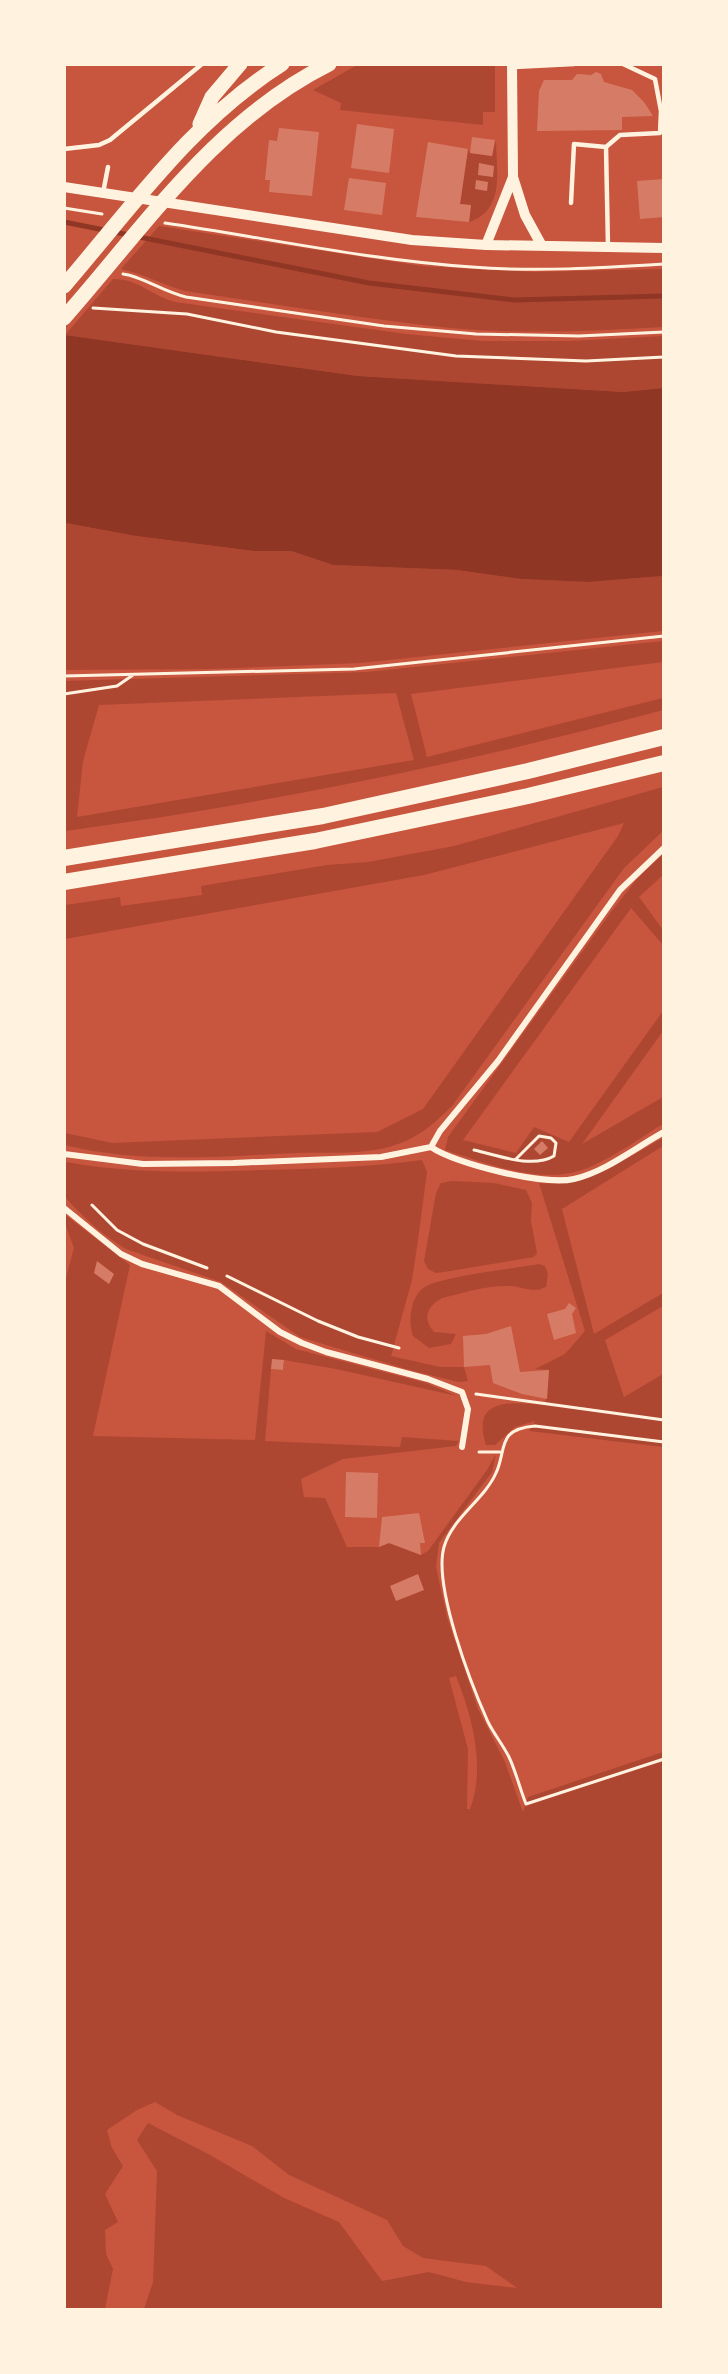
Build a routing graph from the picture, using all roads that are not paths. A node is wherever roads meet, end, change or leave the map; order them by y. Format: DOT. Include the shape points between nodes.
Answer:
graph roads {
  1 [pos="202,64"];
  2 [pos="240,64"];
  3 [pos="282,64"];
  4 [pos="329,64"];
  5 [pos="574,64"];
  6 [pos="623,64"];
  7 [pos="512,66"];
  8 [pos="195,134"];
  9 [pos="606,147"];
  10 [pos="64,149"];
  11 [pos="108,167"];
  12 [pos="513,177"];
  13 [pos="64,187"];
  14 [pos="103,193"];
  15 [pos="571,203"];
  16 [pos="486,245"];
  17 [pos="542,246"];
  18 [pos="608,247"];
  19 [pos="663,248"];
  20 [pos="64,286"];
  21 [pos="64,318"];
  22 [pos="663,737"];
  23 [pos="663,763"];
  24 [pos="663,848"];
  25 [pos="64,858"];
  26 [pos="64,882"];
  27 [pos="663,1132"];
  28 [pos="431,1147"];
  29 [pos="64,1154"];
  30 [pos="64,1208"];
  31 [pos="462,1448"];
  1 -- 10 [label="lane" via="110,140"];
  2 -- 8 [label="highway" via="212,98"];
  3 -- 8 [label="highway" via="222,107"];
  4 -- 21 [label="highway" via="238,123 186,175"];
  5 -- 7 [label="lane"];
  6 -- 9 [label="lane" via="655,79 661,111 660,134 620,135"];
  7 -- 12 [label="street"];
  8 -- 20 [label="highway"];
  9 -- 15 [label="lane" via="574,144"];
  9 -- 18 [label="lane"];
  11 -- 14 [label="lane"];
  12 -- 16 [label="street"];
  12 -- 17 [label="street" via="525,215"];
  13 -- 14 [label="street"];
  14 -- 16 [label="street" via="400,238"];
  16 -- 17 [label="street"];
  17 -- 18 [label="street"];
  18 -- 19 [label="street"];
  22 -- 25 [label="highway" via="323,816"];
  23 -- 26 [label="highway" via="315,841"];
  24 -- 28 [label="street" via="620,890 498,1061"];
  27 -- 28 [label="street" via="589,1174 571,1180 499,1171 444,1156"];
  28 -- 29 [label="street" via="381,1157 232,1163 143,1164"];
  30 -- 31 [label="street" via="121,1254 219,1286 280,1332 302,1343 462,1392 468,1409"];
}
